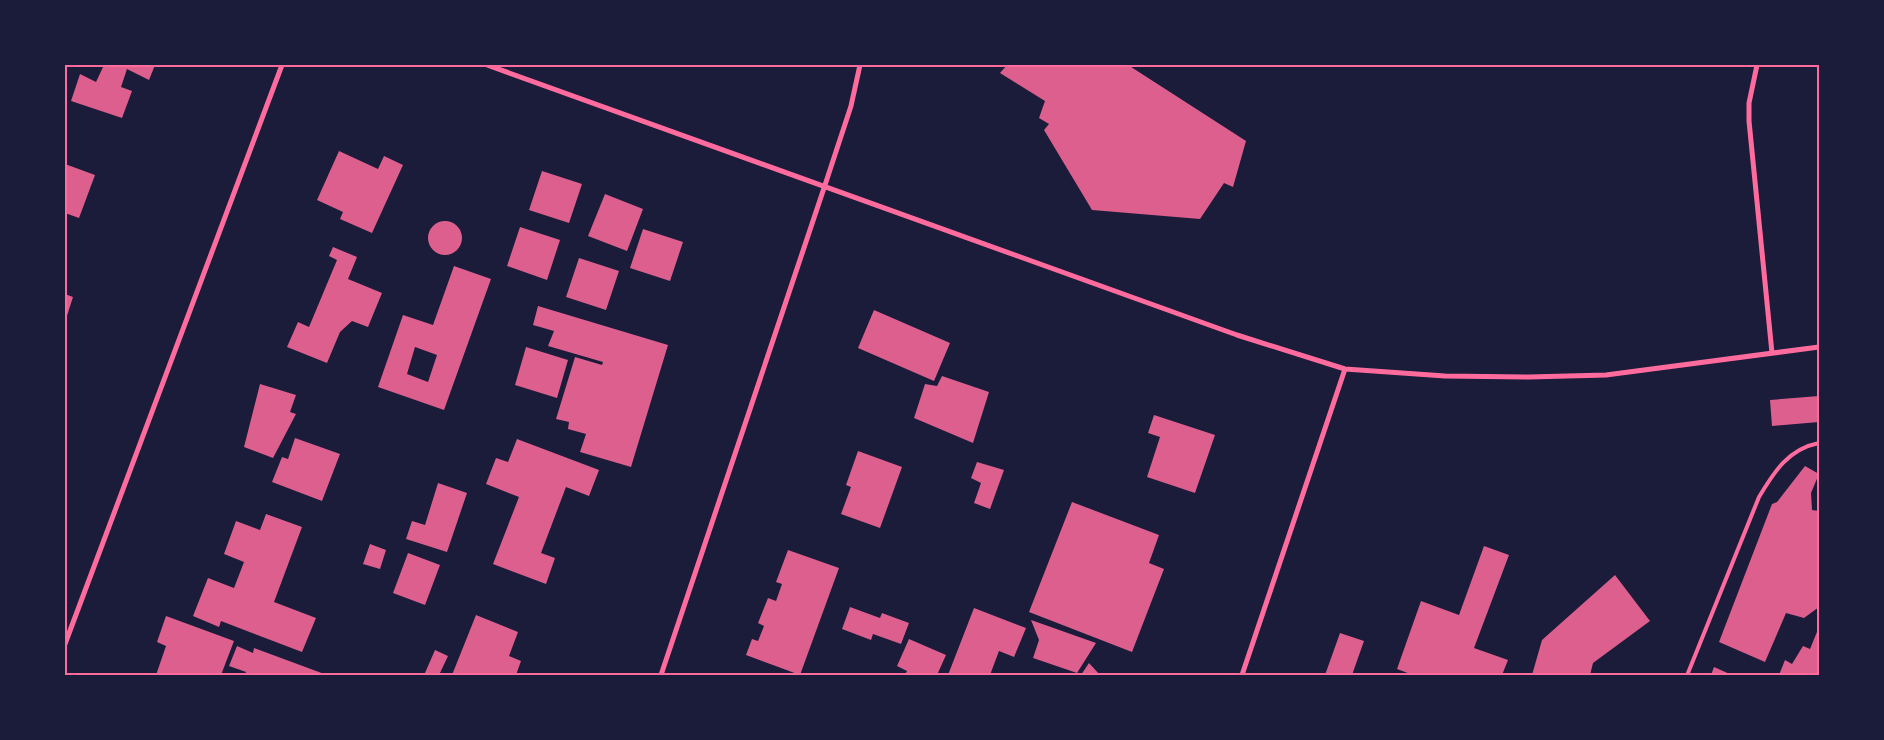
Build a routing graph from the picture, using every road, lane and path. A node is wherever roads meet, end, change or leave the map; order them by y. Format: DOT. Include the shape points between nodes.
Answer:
graph roads {
  1 [pos="282,65"];
  2 [pos="487,65"];
  3 [pos="860,65"];
  4 [pos="1757,65"];
  5 [pos="825,185"];
  6 [pos="1819,347"];
  7 [pos="1772,353"];
  8 [pos="1345,369"];
  9 [pos="1819,443"];
  10 [pos="65,644"];
  11 [pos="1688,673"];
  12 [pos="661,675"];
  13 [pos="1242,675"];
  1 -- 10 [label="street"];
  2 -- 5 [label="street"];
  3 -- 5 [label="street" via="851,106"];
  4 -- 7 [label="street" via="1749,103 1749,121"];
  5 -- 8 [label="street" via="1237,334"];
  5 -- 12 [label="street"];
  6 -- 7 [label="street"];
  7 -- 8 [label="street" via="1596,375 1445,376"];
  8 -- 13 [label="street"];
  9 -- 11 [label="lane" via="1802,448 1787,458 1772,475 1759,498"];
}
